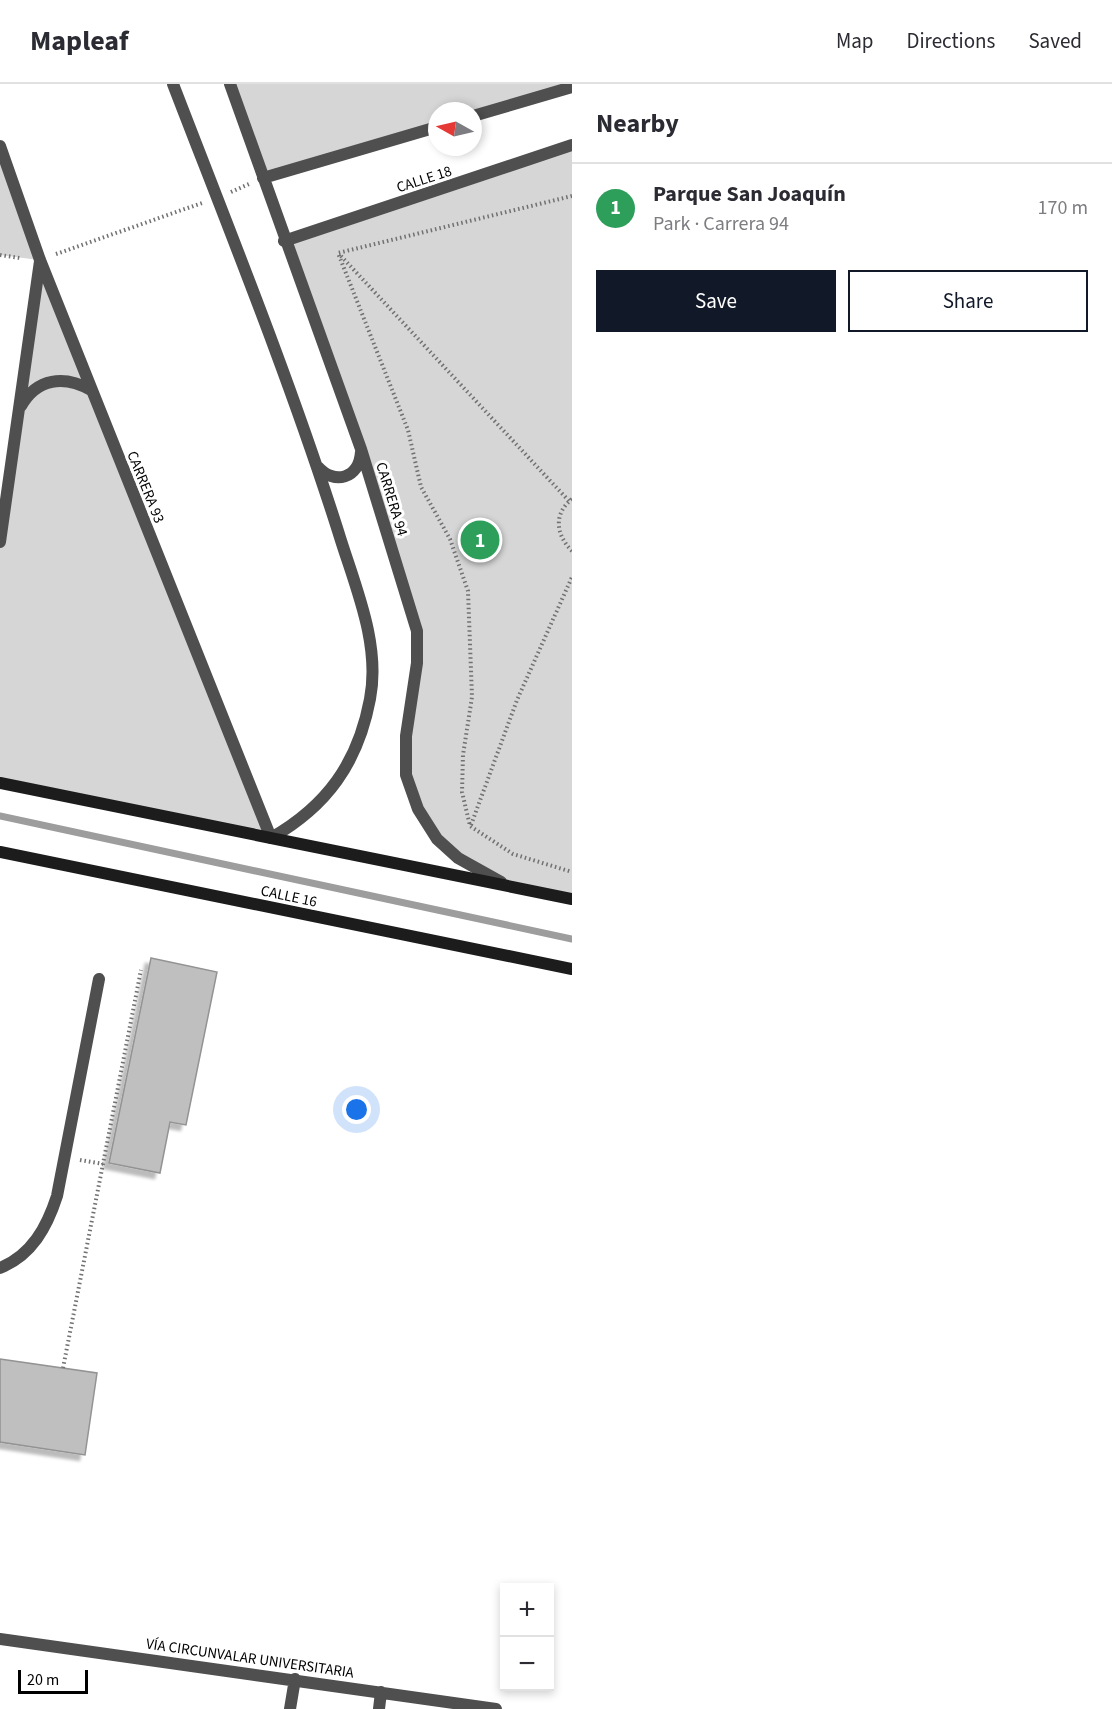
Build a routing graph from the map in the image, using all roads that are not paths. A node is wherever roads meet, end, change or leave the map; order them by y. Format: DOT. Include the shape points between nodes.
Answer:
graph roads {
  1 [pos="173,84"];
  2 [pos="230,84"];
  3 [pos="572,87"];
  4 [pos="482,113"];
  5 [pos="428,130"];
  6 [pos="572,145"];
  7 [pos="0,146"];
  8 [pos="263,178"];
  9 [pos="284,241"];
  10 [pos="40,260"];
  11 [pos="91,390"];
  12 [pos="19,410"];
  13 [pos="361,449"];
  14 [pos="317,466"];
  15 [pos="0,542"];
  16 [pos="0,783"];
  17 [pos="271,838"];
  18 [pos="0,852"];
  19 [pos="516,889"];
  20 [pos="572,899"];
  21 [pos="572,969"];
  22 [pos="99,979"];
  23 [pos="0,1268"];
  24 [pos="0,1639"];
  25 [pos="295,1679"];
  26 [pos="381,1692"];
  27 [pos="290,1709"];
  28 [pos="379,1709"];
  29 [pos="496,1709"];
  1 -- 14 [label="street"];
  2 -- 8 [label="street, CARRERA 94"];
  3 -- 4 [label="street"];
  5 -- 8 [label="street"];
  6 -- 9 [label="street, CALLE 18"];
  7 -- 10 [label="street, CARRERA 93"];
  8 -- 9 [label="street, CARRERA 94"];
  9 -- 13 [label="street, CARRERA 94"];
  10 -- 11 [label="street, CARRERA 93"];
  10 -- 12 [label="street"];
  11 -- 12 [label="street" via="75,381 58,379 42,384 28,395"];
  11 -- 17 [label="street, CARRERA 93"];
  12 -- 15 [label="street"];
  13 -- 14 [label="street" via="360,463 352,474 339,479 326,476"];
  13 -- 19 [label="street, CARRERA 94" via="417,631 406,775 418,809 437,839 479,872"];
  14 -- 17 [label="street" via="372,653 370,698 359,741 342,775 316,807"];
  16 -- 17 [label="street"];
  17 -- 19 [label="street"];
  18 -- 21 [label="street, CALLE 16"];
  19 -- 20 [label="street"];
  22 -- 23 [label="street" via="49,1220 23,1254"];
  24 -- 25 [label="street, VÍA CIRCUNVALAR UNIVERSITARIA"];
  25 -- 26 [label="street, VÍA CIRCUNVALAR UNIVERSITARIA"];
  25 -- 27 [label="street"];
  26 -- 28 [label="street"];
  26 -- 29 [label="street, VÍA CIRCUNVALAR UNIVERSITARIA"];
}
